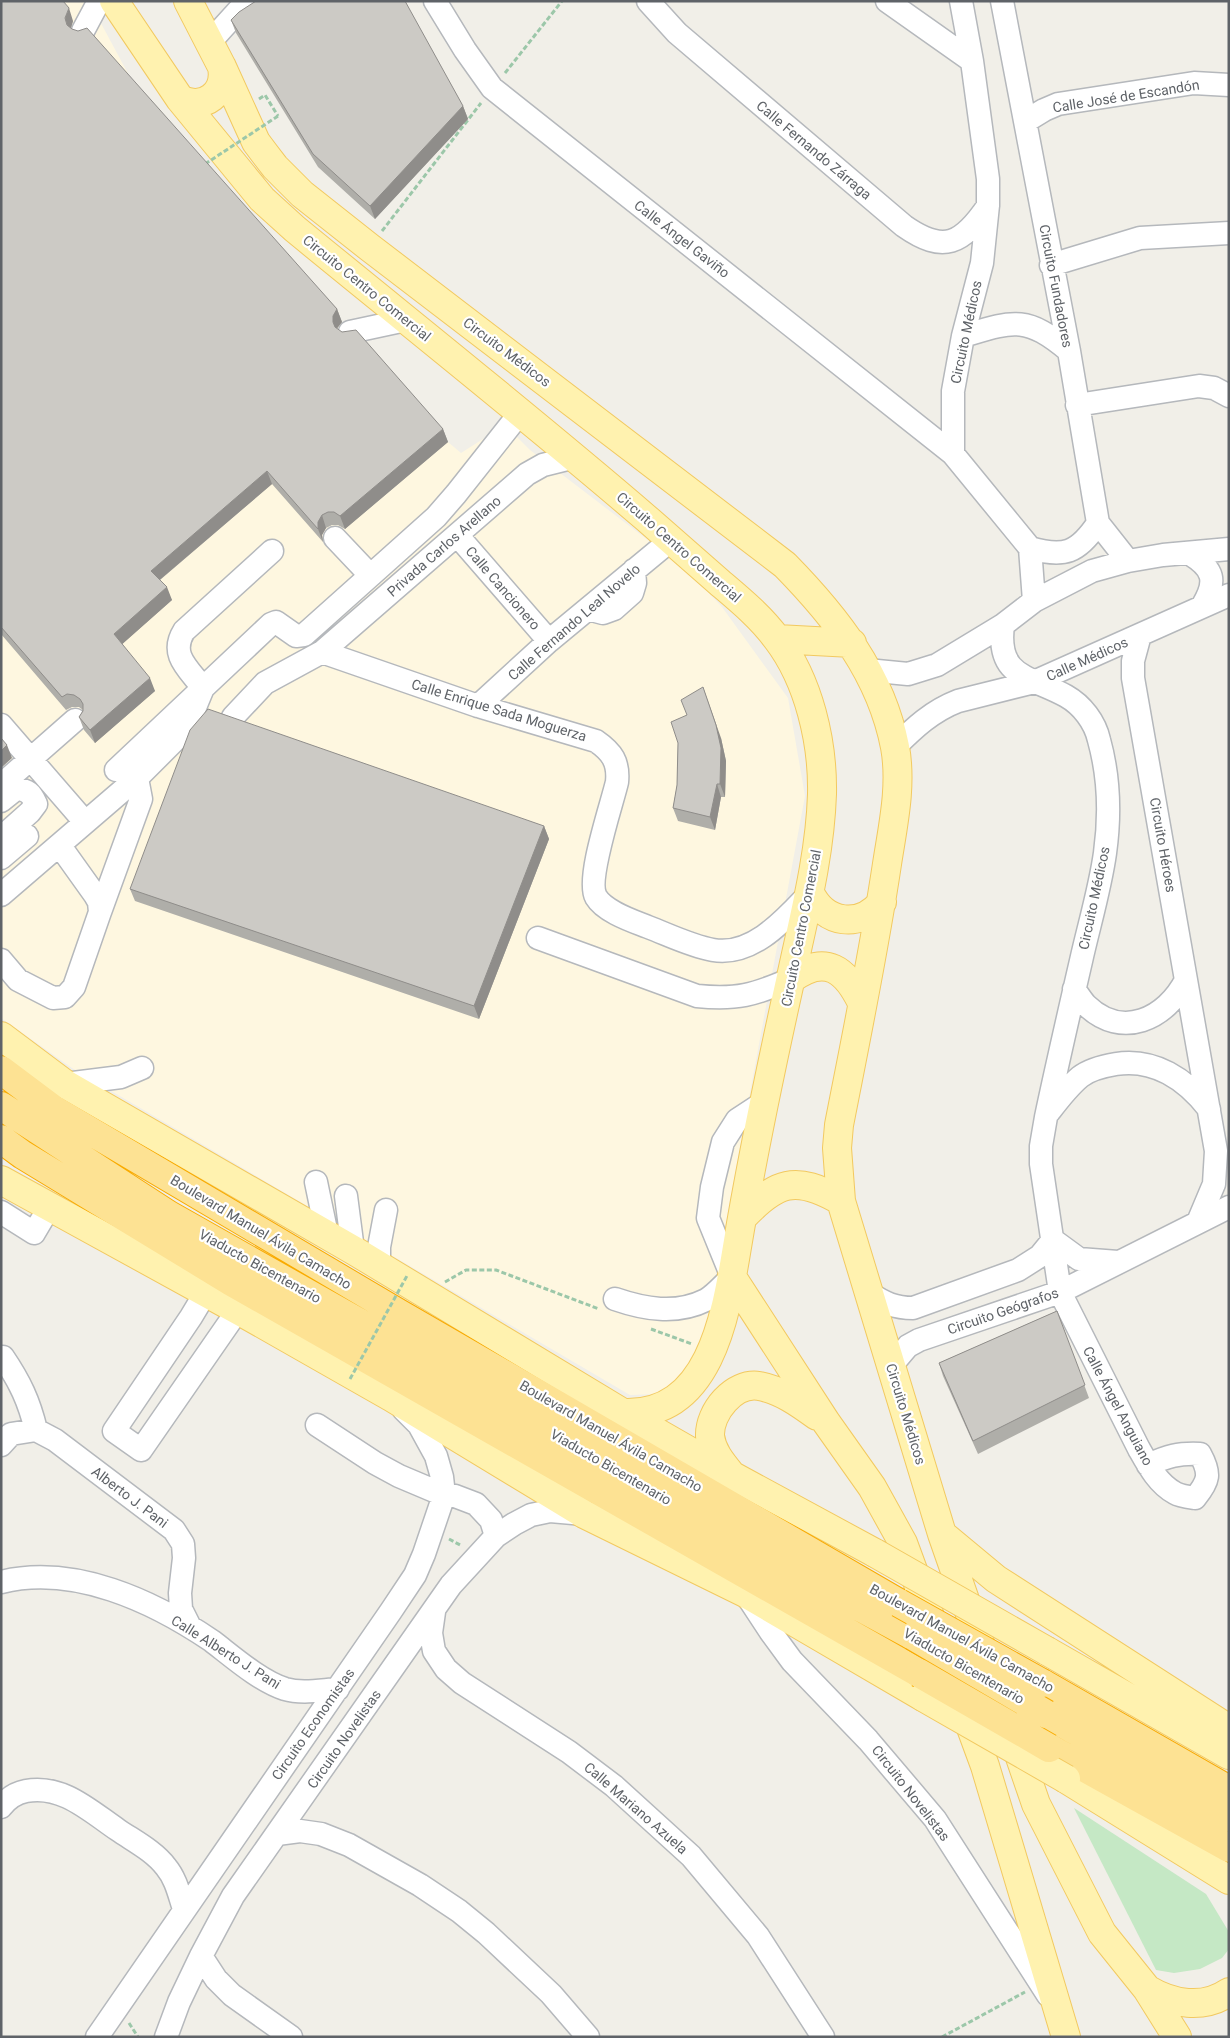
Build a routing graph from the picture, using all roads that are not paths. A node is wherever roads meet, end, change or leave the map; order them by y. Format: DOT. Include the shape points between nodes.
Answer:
graph roads {
  1 [pos="98,1"];
  2 [pos="114,1"];
  3 [pos="188,1"];
  4 [pos="247,1"];
  5 [pos="435,1"];
  6 [pos="648,1"];
  7 [pos="887,1"];
  8 [pos="961,1"];
  9 [pos="1002,1"];
  10 [pos="83,32"];
  11 [pos="209,43"];
  12 [pos="972,61"];
  13 [pos="222,67"];
  14 [pos="1229,85"];
  15 [pos="180,99"];
  16 [pos="1026,121"];
  17 [pos="250,128"];
  18 [pos="211,155"];
  19 [pos="988,205"];
  20 [pos="1229,233"];
  21 [pos="1052,265"];
  22 [pos="406,320"];
  23 [pos="350,332"];
  24 [pos="963,336"];
  25 [pos="1069,350"];
  26 [pos="1229,396"];
  27 [pos="1077,405"];
  28 [pos="520,413"];
  29 [pos="953,454"];
  30 [pos="575,457"];
  31 [pos="1098,523"];
  32 [pos="457,535"];
  33 [pos="335,538"];
  34 [pos="671,540"];
  35 [pos="1030,548"];
  36 [pos="1229,549"];
  37 [pos="272,551"];
  38 [pos="1190,554"];
  39 [pos="1128,561"];
  40 [pos="370,575"];
  41 [pos="1229,596"];
  42 [pos="1034,600"];
  43 [pos="1203,605"];
  44 [pos="1003,624"];
  45 [pos="1140,635"];
  46 [pos="777,639"];
  47 [pos="549,641"];
  48 [pos="852,643"];
  49 [pos="322,652"];
  50 [pos="867,670"];
  51 [pos="1034,682"];
  52 [pos="203,688"];
  53 [pos="478,706"];
  54 [pos="233,717"];
  55 [pos="75,720"];
  56 [pos="1,725"];
  57 [pos="895,747"];
  58 [pos="31,759"];
  59 [pos="116,770"];
  60 [pos="138,778"];
  61 [pos="1,785"];
  62 [pos="1,801"];
  63 [pos="85,822"];
  64 [pos="27,836"];
  65 [pos="1,838"];
  66 [pos="60,846"];
  67 [pos="1,858"];
  68 [pos="810,893"];
  69 [pos="1,895"];
  70 [pos="882,902"];
  71 [pos="100,912"];
  72 [pos="538,938"];
  73 [pos="1,960"];
  74 [pos="791,979"];
  75 [pos="1186,980"];
  76 [pos="1074,989"];
  77 [pos="862,1003"];
  78 [pos="1,1036"];
  79 [pos="142,1068"];
  80 [pos="1,1070"];
  81 [pos="65,1084"];
  82 [pos="766,1101"];
  83 [pos="1,1106"];
  84 [pos="1209,1109"];
  85 [pos="1046,1117"];
  86 [pos="1,1139"];
  87 [pos="1222,1154"];
  88 [pos="1,1180"];
  89 [pos="316,1182"];
  90 [pos="346,1196"];
  91 [pos="840,1200"];
  92 [pos="50,1206"];
  93 [pos="1229,1208"];
  94 [pos="386,1210"];
  95 [pos="1,1212"];
  96 [pos="742,1218"];
  97 [pos="1198,1222"];
  98 [pos="327,1235"];
  99 [pos="1053,1240"];
  100 [pos="353,1250"];
  101 [pos="1121,1262"];
  102 [pos="379,1265"];
  103 [pos="732,1277"];
  104 [pos="206,1292"];
  105 [pos="1060,1292"];
  106 [pos="869,1293"];
  107 [pos="608,1304"];
  108 [pos="238,1310"];
  109 [pos="3,1357"];
  110 [pos="891,1366"];
  111 [pos="391,1397"];
  112 [pos="623,1413"];
  113 [pos="826,1422"];
  114 [pos="317,1425"];
  115 [pos="36,1430"];
  116 [pos="1,1445"];
  117 [pos="1148,1465"];
  118 [pos="733,1476"];
  119 [pos="444,1496"];
  120 [pos="584,1514"];
  121 [pos="942,1534"];
  122 [pos="496,1536"];
  123 [pos="1,1582"];
  124 [pos="745,1594"];
  125 [pos="434,1612"];
  126 [pos="188,1625"];
  127 [pos="921,1685"];
  128 [pos="338,1689"];
  129 [pos="1229,1729"];
  130 [pos="1229,1754"];
  131 [pos="1229,1790"];
  132 [pos="1,1807"];
  133 [pos="1229,1817"];
  134 [pos="277,1834"];
  135 [pos="1229,1848"];
  136 [pos="1196,1861"];
  137 [pos="1229,1880"];
  138 [pos="1229,1894"];
  139 [pos="184,1908"];
  140 [pos="201,1956"];
  141 [pos="1147,1989"];
  142 [pos="1229,1992"];
  143 [pos="1057,2009"];
  144 [pos="97,2037"];
  145 [pos="166,2037"];
  146 [pos="291,2037"];
  147 [pos="588,2037"];
  148 [pos="823,2037"];
  149 [pos="1066,2037"];
  150 [pos="1177,2037"];
  1 -- 10 [label="street"];
  2 -- 15 [label="main road, Circuito Centro Comercial"];
  3 -- 11 [label="main road, Circuito Médicos"];
  4 -- 11 [label="street"];
  5 -- 29 [label="street, Calle Ángel Gaviño" via="492,88"];
  6 -- 19 [label="street, Calle Fernando Zárraga" via="677,33 921,238 948,242 960,238 974,226"];
  7 -- 12 [label="street"];
  8 -- 12 [label="street, Circuito Médicos"];
  9 -- 16 [label="street, Circuito Fundadores"];
  11 -- 13 [label="main road, Circuito Médicos"];
  12 -- 19 [label="street, Circuito Médicos" via="988,179"];
  13 -- 15 [label="main road" via="220,87 212,98 192,104"];
  13 -- 17 [label="main road, Circuito Médicos"];
  14 -- 16 [label="street, Calle José de Escandón" via="1194,83 1058,104"];
  15 -- 18 [label="main road, Circuito Centro Comercial"];
  16 -- 21 [label="street, Circuito Fundadores"];
  17 -- 18 [label="main road" via="239,123 228,125 219,134"];
  17 -- 48 [label="main road, Circuito Médicos" via="265,154 302,194 785,566 817,598"];
  18 -- 22 [label="main road, Circuito Centro Comercial" via="295,230"];
  19 -- 24 [label="street, Circuito Médicos" via="982,263"];
  20 -- 21 [label="street" via="1140,238"];
  21 -- 25 [label="street, Circuito Fundadores"];
  22 -- 23 [label="street"];
  22 -- 28 [label="main road, Circuito Centro Comercial"];
  24 -- 25 [label="street" via="1021,323 1044,331"];
  24 -- 29 [label="street, Circuito Médicos" via="954,391"];
  25 -- 27 [label="street, Circuito Fundadores"];
  26 -- 27 [label="street" via="1214,388 1199,386"];
  27 -- 31 [label="street, Circuito Fundadores"];
  28 -- 30 [label="main road, Circuito Centro Comercial"];
  28 -- 40 [label="street" via="436,517"];
  29 -- 35 [label="street"];
  30 -- 32 [label="street, Privada Carlos Arellano" via="543,465 527,474"];
  30 -- 34 [label="main road, Circuito Centro Comercial"];
  31 -- 35 [label="street" via="1086,540 1069,551 1049,554"];
  31 -- 39 [label="street, Circuito Fundadores"];
  32 -- 47 [label="street, Calle Cancionero"];
  32 -- 49 [label="street, Privada Carlos Arellano"];
  33 -- 40 [label="street"];
  34 -- 46 [label="main road, Circuito Centro Comercial" via="745,605"];
  34 -- 47 [label="street, Calle Fernando Leal Novelo"];
  35 -- 42 [label="street"];
  36 -- 38 [label="street"];
  37 -- 52 [label="street" via="180,638 179,656"];
  38 -- 39 [label="street"];
  38 -- 43 [label="street" via="1205,566 1213,581"];
  39 -- 42 [label="street" via="1092,571"];
  40 -- 52 [label="street" via="304,635 296,636 276,622 271,624"];
  41 -- 43 [label="street"];
  42 -- 44 [label="street"];
  43 -- 45 [label="street"];
  44 -- 50 [label="street" via="937,665 923,670 908,674"];
  44 -- 51 [label="street, Circuito Médicos" via="1006,660"];
  45 -- 51 [label="street, Calle Médicos"];
  45 -- 75 [label="street, Circuito Héroes" via="1133,661 1133,678"];
  46 -- 48 [label="main road"];
  46 -- 68 [label="main road, Circuito Centro Comercial" via="803,687 819,750 822,791"];
  47 -- 53 [label="street, Calle Fernando Leal Novelo"];
  48 -- 50 [label="main road, Circuito Médicos"];
  49 -- 53 [label="street, Calle Enrique Sada Moguerza"];
  49 -- 54 [label="street, Privada Carlos Arellano" via="265,684"];
  50 -- 57 [label="main road, Circuito Médicos" via="884,708"];
  51 -- 57 [label="street" via="946,705 916,726"];
  51 -- 76 [label="street, Circuito Médicos" via="1067,696 1091,720 1099,737 1106,776 1105,853"];
  52 -- 59 [label="street"];
  52 -- 60 [label="street" via="186,729"];
  53 -- 68 [label="street, Calle Enrique Sada Moguerza" via="596,741 613,758 618,769 617,782 593,884 596,897 610,910 684,942 713,950 730,950 762,937 780,924"];
  55 -- 58 [label="street"];
  56 -- 58 [label="street"];
  57 -- 70 [label="main road, Circuito Médicos" via="898,792"];
  58 -- 61 [label="street"];
  58 -- 63 [label="street"];
  60 -- 63 [label="street"];
  60 -- 71 [label="street" via="141,799"];
  62 -- 65 [label="street" via="16,789 26,790 36,804"];
  63 -- 66 [label="street"];
  64 -- 67 [label="street"];
  66 -- 69 [label="street"];
  66 -- 71 [label="street" via="95,895"];
  68 -- 70 [label="main road" via="819,907 844,920 862,918"];
  68 -- 74 [label="main road, Circuito Centro Comercial"];
  70 -- 77 [label="main road, Circuito Médicos"];
  71 -- 73 [label="street" via="74,987 65,996 54,998 28,987"];
  72 -- 74 [label="street" via="697,996 723,999 745,996"];
  74 -- 77 [label="main road" via="807,969 828,967 846,976"];
  74 -- 82 [label="main road, Circuito Centro Comercial"];
  75 -- 76 [label="street" via="1166,1008 1147,1019 1127,1023 1112,1021 1098,1014"];
  75 -- 84 [label="street, Circuito Héroes"];
  76 -- 85 [label="street, Circuito Médicos"];
  77 -- 91 [label="main road, Circuito Médicos" via="839,1133 837,1173"];
  78 -- 81 [label="main road, Boulevard Manuel Ávila Camacho"];
  79 -- 81 [label="street" via="121,1077"];
  80 -- 131 [label="highway, Boulevard Manuel Ávila Camacho, bridge" via="53,1109 400,1314"];
  81 -- 98 [label="main road, Boulevard Manuel Ávila Camacho"];
  82 -- 96 [label="main road, Circuito Centro Comercial"];
  82 -- 103 [label="street" via="737,1120 723,1142 712,1187 708,1218"];
  83 -- 133 [label="highway, Viaducto Bicentenario, bridge" via="170,1215 746,1546 913,1636"];
  84 -- 85 [label="street" via="1195,1092 1169,1072 1156,1066 1130,1062 1103,1066 1082,1076 1063,1093"];
  84 -- 87 [label="street, Circuito Héroes"];
  85 -- 99 [label="street, Circuito Médicos" via="1041,1146 1042,1164"];
  86 -- 127 [label="highway" via="230,1281"];
  87 -- 97 [label="street, Circuito Héroes"];
  88 -- 92 [label="main road"];
  89 -- 98 [label="street"];
  90 -- 100 [label="street"];
  91 -- 96 [label="main road" via="807,1186 782,1187 770,1192"];
  91 -- 106 [label="main road, Circuito Médicos"];
  92 -- 95 [label="street" via="34,1232"];
  92 -- 104 [label="main road"];
  93 -- 97 [label="street, Circuito Geógrafos"];
  94 -- 102 [label="street"];
  96 -- 103 [label="main road, Circuito Centro Comercial"];
  97 -- 101 [label="street, Circuito Geógrafos"];
  98 -- 100 [label="main road, Boulevard Manuel Ávila Camacho"];
  99 -- 101 [label="street" via="1078,1259"];
  99 -- 105 [label="street, Circuito Médicos"];
  99 -- 106 [label="street" via="1040,1256 1018,1270 913,1308 892,1306"];
  100 -- 102 [label="main road, Boulevard Manuel Ávila Camacho"];
  101 -- 105 [label="street, Circuito Geógrafos"];
  102 -- 112 [label="main road, Boulevard Manuel Ávila Camacho"];
  103 -- 107 [label="street" via="707,1299 685,1307 651,1309"];
  103 -- 112 [label="main road, Circuito Centro Comercial" via="712,1351 695,1381 673,1400 650,1410"];
  103 -- 113 [label="main road"];
  104 -- 108 [label="main road"];
  104 -- 108 [label="street" via="114,1432 140,1450"];
  105 -- 110 [label="street, Circuito Geógrafos" via="919,1340 908,1346"];
  105 -- 117 [label="street, Calle Ángel Anguiano"];
  106 -- 110 [label="main road, Circuito Médicos"];
  108 -- 111 [label="main road"];
  109 -- 115 [label="street" via="30,1404"];
  110 -- 121 [label="main road, Circuito Médicos"];
  111 -- 119 [label="street, Circuito Economistas" via="419,1425 436,1456"];
  111 -- 120 [label="main road"];
  112 -- 118 [label="main road, Boulevard Manuel Ávila Camacho"];
  113 -- 118 [label="main road" via="793,1398 775,1390 757,1386 738,1390 721,1404 712,1420 710,1436 716,1456"];
  113 -- 143 [label="main road" via="872,1487 903,1543 985,1766"];
  114 -- 119 [label="street" via="374,1463"];
  115 -- 116 [label="street" via="11,1434"];
  115 -- 126 [label="street, Alberto J. Pani" via="55,1440 174,1530 183,1544 180,1593 181,1609"];
  117 -- 117 [label="street, Calle Ángel Anguiano" via="1180,1453 1200,1454 1208,1468 1205,1486 1194,1498 1175,1494 1159,1481"];
  118 -- 130 [label="main road, Boulevard Manuel Ávila Camacho, bridge"];
  119 -- 122 [label="street" via="476,1504 491,1520"];
  119 -- 128 [label="street, Circuito Economistas" via="415,1575"];
  120 -- 122 [label="street, Circuito Novelistas" via="550,1511 531,1515"];
  120 -- 124 [label="main road"];
  121 -- 129 [label="main road" via="996,1580"];
  121 -- 141 [label="main road, Circuito Médicos" via="1036,1804 1102,1933"];
  122 -- 125 [label="street, Circuito Novelistas" via="451,1585"];
  123 -- 126 [label="street, Calle Alberto J. Pani" via="57,1578 102,1587 146,1603"];
  124 -- 127 [label="main road"];
  124 -- 143 [label="street, Circuito Novelistas" via="792,1660 868,1740 935,1819"];
  125 -- 134 [label="street, Circuito Novelistas"];
  125 -- 148 [label="street, Calle Mariano Azuela" via="431,1633 434,1651 446,1669 614,1786 691,1856 758,1936"];
  126 -- 128 [label="street, Calle Alberto J. Pani" via="269,1682 285,1689 304,1692"];
  127 -- 135 [label="highway, bridge" via="1049,1748"];
  127 -- 136 [label="main road, bridge"];
  128 -- 139 [label="street, Circuito Economistas"];
  132 -- 139 [label="street" via="20,1792 36,1789 54,1791 71,1798 158,1857 173,1876"];
  134 -- 140 [label="street, Circuito Novelistas" via="233,1896"];
  134 -- 147 [label="street" via="300,1831 321,1834 349,1845 420,1885 459,1911 513,1958 551,1994"];
  136 -- 137 [label="main road"];
  136 -- 138 [label="main road"];
  139 -- 144 [label="street, Circuito Economistas"];
  140 -- 145 [label="street, Circuito Novelistas"];
  140 -- 146 [label="street" via="216,1979 232,1995"];
  141 -- 142 [label="main road" via="1183,2003 1213,2000"];
  141 -- 150 [label="main road, Circuito Médicos"];
  143 -- 149 [label="main road, Circuito Novelistas"];
}
